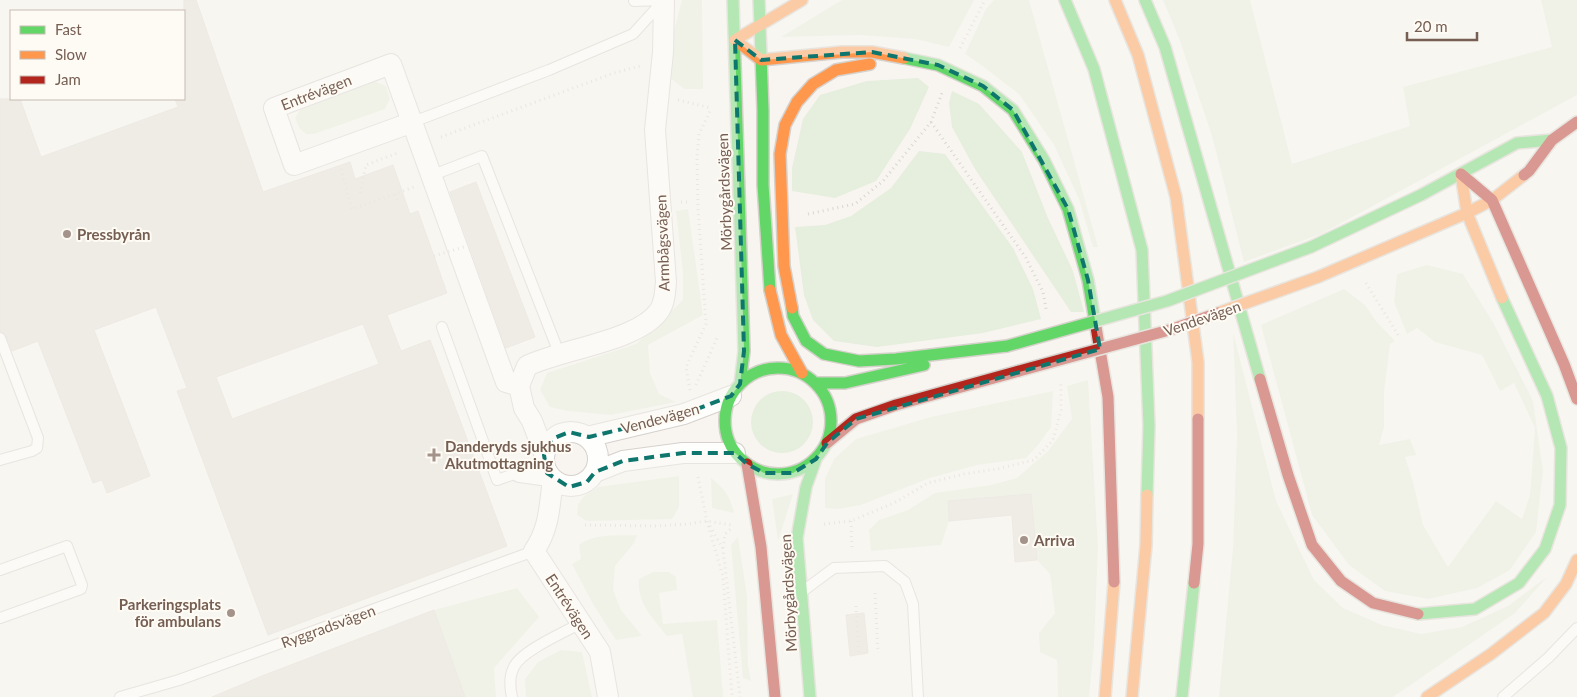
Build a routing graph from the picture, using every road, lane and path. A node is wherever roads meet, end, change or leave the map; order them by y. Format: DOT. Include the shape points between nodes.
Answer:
graph roads {
  1 [pos="634,0"];
  2 [pos="664,0"];
  3 [pos="733,0"];
  4 [pos="759,0"];
  5 [pos="802,0"];
  6 [pos="985,0"];
  7 [pos="1065,0"];
  8 [pos="1115,0"];
  9 [pos="1145,0"];
  10 [pos="760,26"];
  11 [pos="735,40"];
  12 [pos="959,49"];
  13 [pos="903,58"];
  14 [pos="662,60"];
  15 [pos="762,60"];
  16 [pos="944,88"];
  17 [pos="675,93"];
  18 [pos="412,122"];
  19 [pos="1577,122"];
  20 [pos="1552,140"];
  21 [pos="421,145"];
  22 [pos="341,168"];
  23 [pos="1461,174"];
  24 [pos="433,175"];
  25 [pos="360,193"];
  26 [pos="395,194"];
  27 [pos="1492,200"];
  28 [pos="1467,212"];
  29 [pos="806,214"];
  30 [pos="467,246"];
  31 [pos="434,256"];
  32 [pos="1353,261"];
  33 [pos="442,327"];
  34 [pos="0,338"];
  35 [pos="1400,338"];
  36 [pos="1007,346"];
  37 [pos="559,354"];
  38 [pos="802,373"];
  39 [pos="816,383"];
  40 [pos="519,386"];
  41 [pos="736,390"];
  42 [pos="691,397"];
  43 [pos="1577,399"];
  44 [pos="532,421"];
  45 [pos="566,432"];
  46 [pos="587,437"];
  47 [pos="827,443"];
  48 [pos="741,458"];
  49 [pos="816,459"];
  50 [pos="0,460"];
  51 [pos="548,467"];
  52 [pos="520,472"];
  53 [pos="596,472"];
  54 [pos="698,477"];
  55 [pos="574,486"];
  56 [pos="548,519"];
  57 [pos="707,521"];
  58 [pos="852,521"];
  59 [pos="585,525"];
  60 [pos="723,549"];
  61 [pos="534,550"];
  62 [pos="852,552"];
  63 [pos="1577,560"];
  64 [pos="0,570"];
  65 [pos="801,593"];
  66 [pos="875,593"];
  67 [pos="856,606"];
  68 [pos="0,618"];
  69 [pos="581,623"];
  70 [pos="1577,628"];
  71 [pos="878,653"];
  72 [pos="860,654"];
  73 [pos="127,696"];
  74 [pos="512,697"];
  75 [pos="608,697"];
  76 [pos="732,697"];
  77 [pos="740,697"];
  78 [pos="775,697"];
  79 [pos="810,697"];
  80 [pos="918,697"];
  81 [pos="1106,697"];
  82 [pos="1132,697"];
  83 [pos="1182,697"];
  84 [pos="1427,697"];
  85 [pos="1503,697"];
  1 -- 2 [label="lane"];
  2 -- 14 [label="street, Armbågsvägen"];
  2 -- 18 [label="lane" via="633,34 550,70"];
  3 -- 11 [label="main road, Mörbygårdsvägen"];
  4 -- 10 [label="main road"];
  5 -- 10 [label="main road"];
  6 -- 12 [label="path"];
  7 -- 82 [label="main road" via="1094,68 1142,250 1150,426 1146,545"];
  8 -- 83 [label="main road" via="1138,55 1176,196 1198,362 1198,544"];
  9 -- 28 [label="main road" via="1165,47 1288,475 1312,545 1341,581 1373,603 1421,615 1475,610 1519,583 1545,549 1560,505 1561,448 1547,396"];
  10 -- 11 [label="main road"];
  10 -- 15 [label="main road"];
  11 -- 15 [label="main road"];
  11 -- 41 [label="main road, Mörbygårdsvägen" via="744,351"];
  13 -- 15 [label="main road" via="872,52 842,52"];
  13 -- 36 [label="main road" via="836,70 813,84 797,102 785,125 780,154 784,266 793,316 806,341 824,354 859,361"];
  13 -- 81 [label="main road" via="938,65 983,86 1013,110 1044,160 1068,209 1088,280 1108,397 1114,593"];
  14 -- 21 [label="path" via="614,73"];
  14 -- 37 [label="street, Armbågsvägen" via="655,130 665,297 660,310 649,322 622,336"];
  15 -- 38 [label="main road" via="763,185 770,296 781,335"];
  16 -- 29 [label="path" via="931,122 882,180 855,204"];
  17 -- 42 [label="path" via="679,101 712,108 699,134 697,157 706,324 686,367"];
  18 -- 18 [label="street, Entrévägen" via="294,165 274,108 391,64"];
  18 -- 21 [label="street, Entrévägen"];
  19 -- 20 [label="main road, Vendevägen"];
  20 -- 23 [label="main road, Vendevägen" via="1517,144"];
  20 -- 27 [label="main road, Vendevägen" via="1529,171"];
  21 -- 24 [label="street, Entrévägen"];
  21 -- 25 [label="path" via="366,164"];
  22 -- 26 [label="path" via="352,209"];
  23 -- 27 [label="main road"];
  23 -- 28 [label="main road"];
  23 -- 36 [label="main road, Vendevägen, bridge" via="1311,246 1167,301"];
  24 -- 37 [label="lane" via="482,156"];
  24 -- 40 [label="street, Entrévägen" via="506,382"];
  27 -- 28 [label="main road, Vendevägen"];
  27 -- 43 [label="main road"];
  28 -- 32 [label="main road, Vendevägen"];
  30 -- 31 [label="path, bridge"];
  32 -- 35 [label="path"];
  32 -- 47 [label="main road, Vendevägen, bridge" via="1318,277 1173,329 896,405 856,419"];
  33 -- 52 [label="lane" via="497,480"];
  34 -- 50 [label="lane" via="38,443 32,451"];
  36 -- 39 [label="main road, Vendevägen" via="844,383"];
  37 -- 40 [label="street, Armbågsvägen" via="527,366"];
  38 -- 39 [label="main road"];
  38 -- 41 [label="main road" via="783,369 763,371"];
  39 -- 47 [label="main road" via="827,398 832,419"];
  40 -- 44 [label="street" via="524,408"];
  41 -- 46 [label="street, Vendevägen" via="684,414"];
  41 -- 48 [label="main road" via="725,416 727,437"];
  44 -- 45 [label="street"];
  44 -- 51 [label="street"];
  45 -- 46 [label="street" via="578,432"];
  45 -- 51 [label="street" via="552,438 547,446"];
  46 -- 53 [label="street" via="598,450"];
  47 -- 49 [label="main road"];
  48 -- 49 [label="main road" via="764,472 793,472"];
  48 -- 53 [label="street" via="683,453 623,461"];
  48 -- 78 [label="main road, Mörbygårdsvägen" via="761,548"];
  49 -- 65 [label="main road, Mörbygårdsvägen" via="806,486 797,538"];
  51 -- 52 [label="street"];
  51 -- 55 [label="street" via="560,485"];
  51 -- 56 [label="street"];
  53 -- 55 [label="street" via="586,482"];
  54 -- 57 [label="path"];
  55 -- 56 [label="street"];
  56 -- 61 [label="street" via="543,538"];
  57 -- 59 [label="path" via="656,526"];
  57 -- 60 [label="path"];
  57 -- 60 [label="path" via="735,525 726,534"];
  57 -- 76 [label="path" via="723,578"];
  58 -- 62 [label="path"];
  60 -- 77 [label="path"];
  61 -- 69 [label="street, Entrévägen"];
  61 -- 73 [label="lane, Ryggradsvägen"];
  63 -- 84 [label="main road" via="1566,584 1544,613"];
  64 -- 68 [label="lane" via="67,546 82,585 81,589"];
  65 -- 79 [label="main road, Mörbygårdsvägen"];
  65 -- 80 [label="lane" via="834,568 885,566 905,582 913,604"];
  66 -- 71 [label="path"];
  67 -- 72 [label="path"];
  69 -- 74 [label="lane" via="535,647 514,666 509,687"];
  69 -- 75 [label="street, Entrévägen" via="600,652"];
  70 -- 85 [label="lane"];
}
